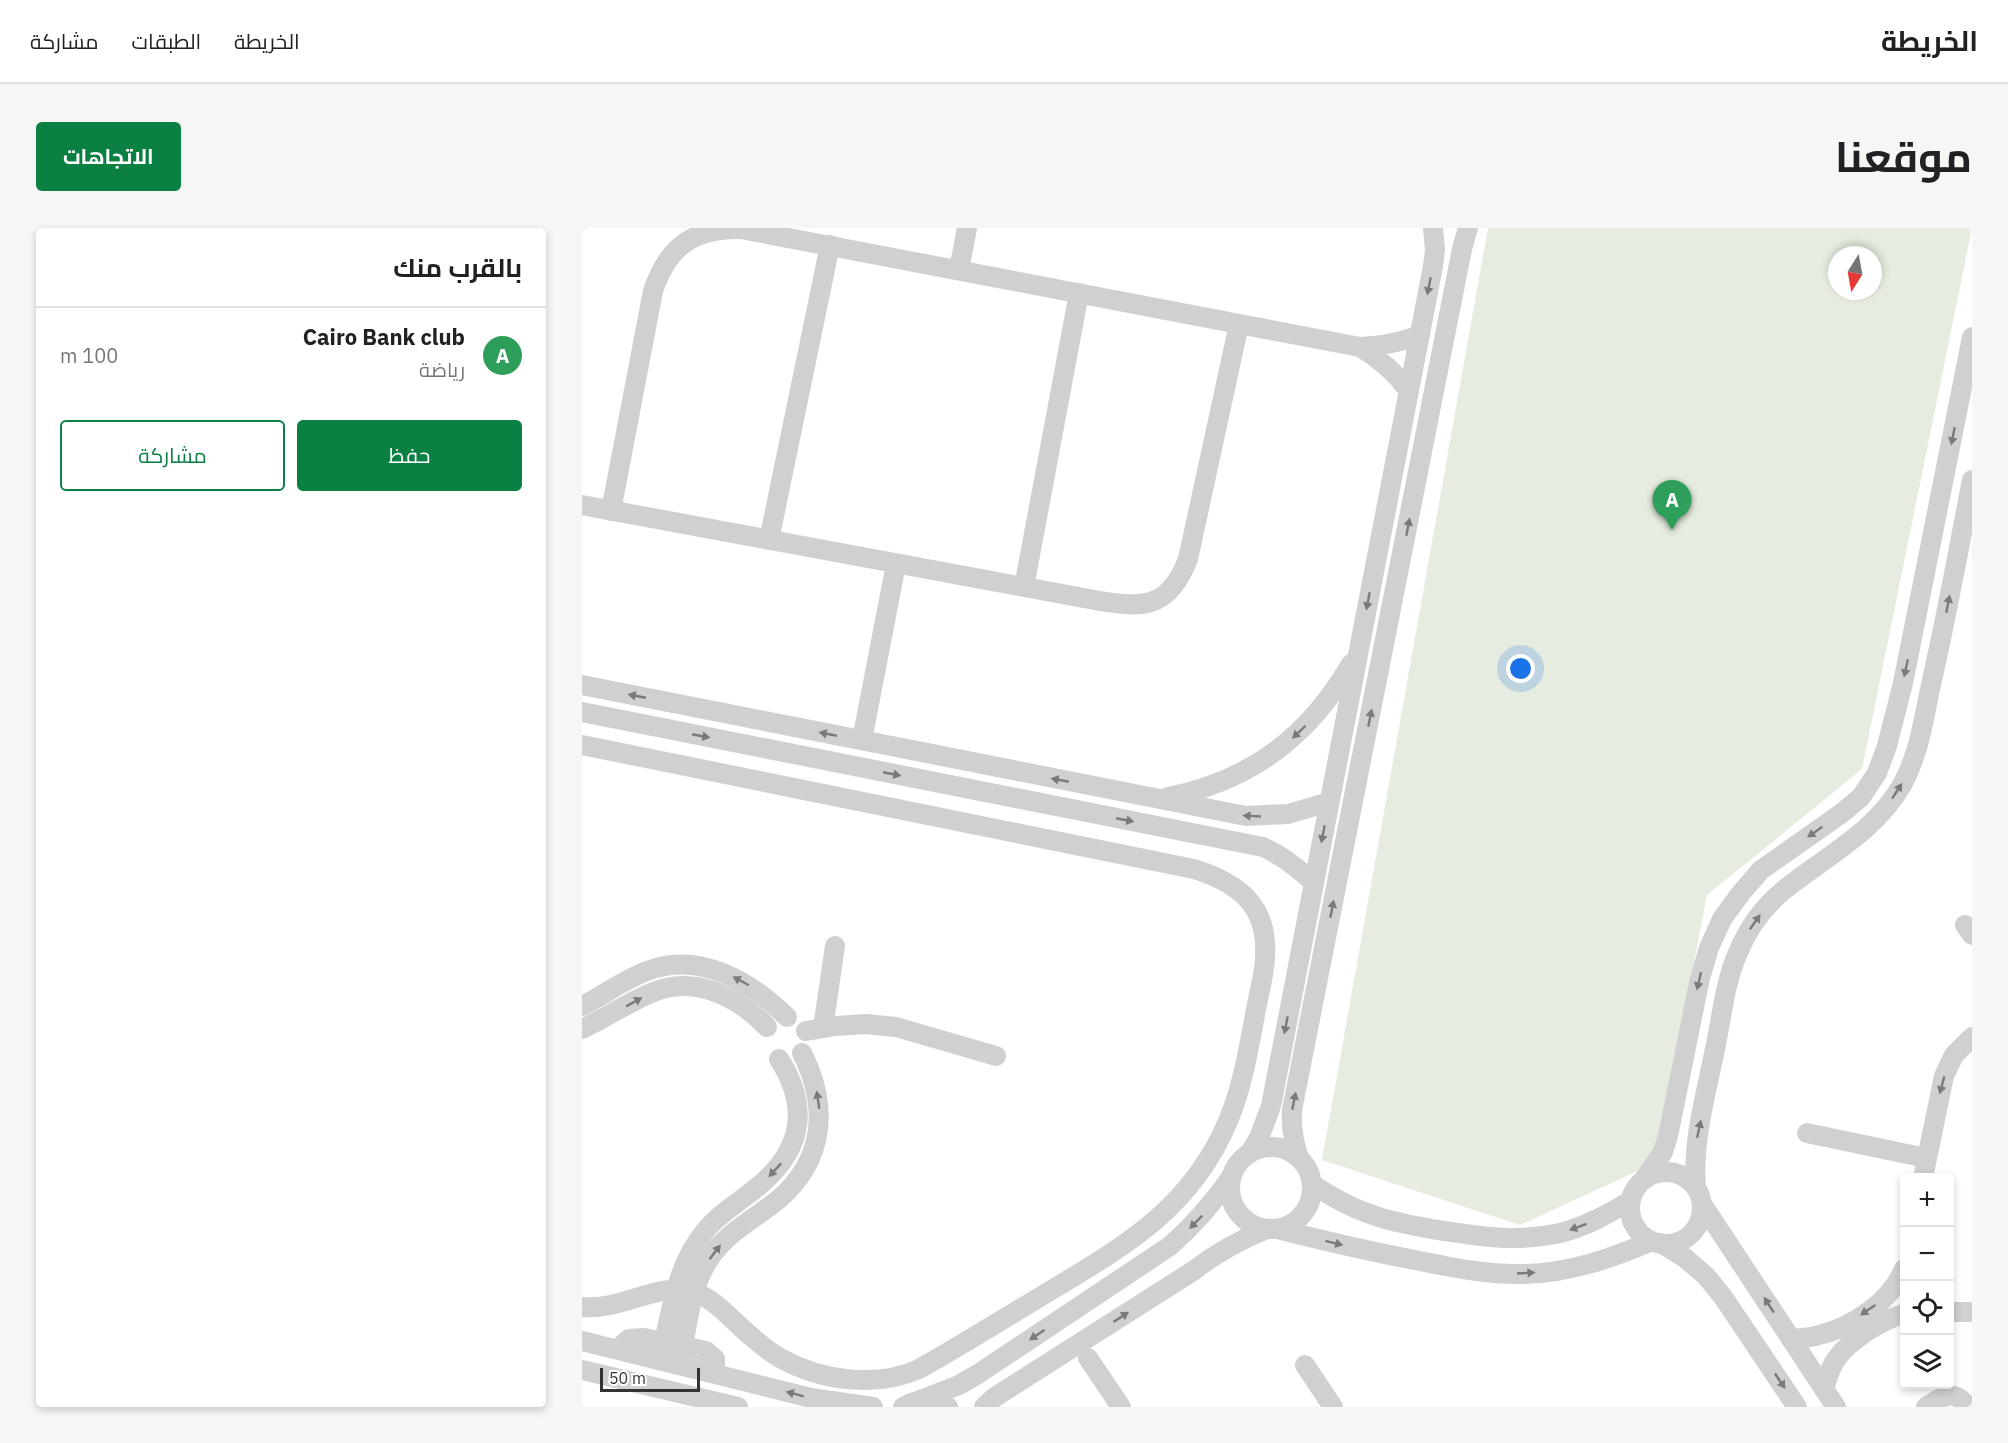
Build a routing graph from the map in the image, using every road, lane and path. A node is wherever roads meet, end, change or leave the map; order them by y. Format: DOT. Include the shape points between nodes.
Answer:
graph roads {
  1 [pos="967,228"];
  2 [pos="1433,228"];
  3 [pos="1468,228"];
  4 [pos="830,245"];
  5 [pos="958,270"];
  6 [pos="1079,293"];
  7 [pos="1239,324"];
  8 [pos="1420,335"];
  9 [pos="1972,337"];
  10 [pos="1360,347"];
  11 [pos="1409,391"];
  12 [pos="1966,397"];
  13 [pos="1972,483"];
  14 [pos="582,505"];
  15 [pos="611,511"];
  16 [pos="769,540"];
  17 [pos="1965,549"];
  18 [pos="896,564"];
  19 [pos="1024,587"];
  20 [pos="1912,641"];
  21 [pos="1940,647"];
  22 [pos="1359,651"];
  23 [pos="582,685"];
  24 [pos="582,712"];
  25 [pos="862,740"];
  26 [pos="582,745"];
  27 [pos="1156,800"];
  28 [pos="1329,802"];
  29 [pos="1314,883"];
  30 [pos="835,946"];
  31 [pos="582,1006"];
  32 [pos="787,1017"];
  33 [pos="767,1027"];
  34 [pos="582,1029"];
  35 [pos="814,1029"];
  36 [pos="1972,1037"];
  37 [pos="802,1053"];
  38 [pos="996,1056"];
  39 [pos="779,1059"];
  40 [pos="1808,1133"];
  41 [pos="1250,1153"];
  42 [pos="1299,1158"];
  43 [pos="1926,1158"];
  44 [pos="1924,1173"];
  45 [pos="1232,1176"];
  46 [pos="1644,1178"];
  47 [pos="1313,1185"];
  48 [pos="1699,1196"];
  49 [pos="1630,1201"];
  50 [pos="1272,1229"];
  51 [pos="1657,1242"];
  52 [pos="1900,1278"];
  53 [pos="684,1290"];
  54 [pos="582,1307"];
  55 [pos="1954,1312"];
  56 [pos="1972,1312"];
  57 [pos="1900,1316"];
  58 [pos="1791,1339"];
  59 [pos="582,1341"];
  60 [pos="664,1342"];
  61 [pos="683,1346"];
  62 [pos="620,1350"];
  63 [pos="1088,1358"];
  64 [pos="1305,1365"];
  65 [pos="582,1370"];
  66 [pos="715,1373"];
  67 [pos="1824,1389"];
  68 [pos="909,1404"];
  69 [pos="738,1407"];
  70 [pos="873,1407"];
  71 [pos="884,1407"];
  72 [pos="948,1407"];
  73 [pos="984,1407"];
  74 [pos="1121,1407"];
  75 [pos="1332,1407"];
  76 [pos="1797,1407"];
  77 [pos="1836,1407"];
  78 [pos="1926,1407"];
  79 [pos="1968,1407"];
  1 -- 5 [label="street"];
  2 -- 8 [label="street, one-way" via="1435,250"];
  42 -- 3 [label="street, one-way" via="1291,1126 1292,1110"];
  4 -- 5 [label="street"];
  4 -- 15 [label="street" via="741,228 721,228 684,242 669,256 653,291"];
  4 -- 16 [label="street"];
  5 -- 6 [label="street"];
  6 -- 7 [label="street"];
  6 -- 19 [label="street"];
  7 -- 10 [label="street"];
  7 -- 19 [label="street" via="1188,559 1180,580 1165,596 1145,604 1123,605"];
  8 -- 10 [label="street" via="1401,342"];
  8 -- 11 [label="street"];
  9 -- 12 [label="street"];
  10 -- 11 [label="street" via="1396,373"];
  11 -- 22 [label="street, one-way"];
  12 -- 20 [label="street, one-way"];
  13 -- 17 [label="street"];
  14 -- 15 [label="street"];
  15 -- 16 [label="street"];
  16 -- 18 [label="street"];
  21 -- 17 [label="street, one-way"];
  18 -- 19 [label="street"];
  18 -- 25 [label="street"];
  20 -- 21 [label="street"];
  20 -- 46 [label="street, one-way" via="1887,746 1877,773 1861,797 1761,870 1722,919 1700,978 1668,1136 1663,1152"];
  48 -- 21 [label="street, one-way" via="1696,1141 1736,956 1764,909 1783,890 1861,834 1901,786 1915,758"];
  22 -- 27 [label="street, one-way" via="1315,717 1286,744 1226,781"];
  22 -- 28 [label="street"];
  25 -- 23 [label="street, one-way"];
  24 -- 29 [label="street, one-way" via="1263,848 1281,855"];
  27 -- 25 [label="street, one-way"];
  26 -- 53 [label="street" via="1194,869 1237,888 1263,924 1267,946 1265,969 1237,1096 1227,1122 1184,1192 1122,1247 940,1358 903,1377 885,1380 830,1376 782,1359 710,1301"];
  28 -- 27 [label="street, one-way" via="1267,817"];
  28 -- 29 [label="street, one-way"];
  29 -- 41 [label="street, one-way" via="1271,1107"];
  30 -- 35 [label="street"];
  32 -- 31 [label="street, one-way" via="757,990 728,974 677,964 623,981"];
  32 -- 33 [label="street"];
  32 -- 35 [label="street"];
  34 -- 33 [label="street, one-way" via="654,991 676,986 726,996 753,1012"];
  33 -- 39 [label="street" via="767,1050"];
  35 -- 37 [label="street"];
  35 -- 38 [label="street" via="866,1024 896,1027"];
  36 -- 43 [label="street, one-way" via="1954,1055 1944,1076"];
  37 -- 39 [label="street"];
  53 -- 37 [label="street, one-way" via="722,1242 779,1198 799,1178 810,1159 819,1110 811,1072"];
  39 -- 53 [label="street, one-way" via="790,1075 797,1103 796,1132 790,1150 779,1167 705,1232 686,1259"];
  40 -- 43 [label="street"];
  41 -- 42 [label="street" via="1270,1147"];
  41 -- 45 [label="street"];
  42 -- 47 [label="street"];
  43 -- 44 [label="street"];
  45 -- 50 [label="street" via="1231,1197 1240,1215 1257,1227"];
  45 -- 68 [label="street, one-way" via="1193,1226 1170,1246 978,1374"];
  46 -- 48 [label="street" via="1672,1172 1681,1175"];
  46 -- 49 [label="street"];
  49 -- 47 [label="street, one-way" via="1597,1220 1560,1233 1522,1239 1484,1238 1371,1215"];
  47 -- 50 [label="street" via="1304,1214 1287,1226"];
  48 -- 51 [label="street" via="1699,1222 1687,1237"];
  58 -- 48 [label="street, one-way"];
  49 -- 51 [label="street" via="1634,1225 1645,1237"];
  50 -- 51 [label="street, one-way" via="1480,1273 1572,1269"];
  73 -- 50 [label="street, one-way" via="1216,1254"];
  51 -- 76 [label="street, one-way" via="1706,1275"];
  52 -- 58 [label="street, one-way" via="1882,1300 1845,1326 1819,1336"];
  53 -- 54 [label="street" via="666,1290 606,1307"];
  53 -- 60 [label="street"];
  53 -- 61 [label="street"];
  55 -- 56 [label="street"];
  57 -- 67 [label="street" via="1874,1328 1837,1358"];
  58 -- 67 [label="street"];
  59 -- 62 [label="street"];
  60 -- 61 [label="street"];
  60 -- 62 [label="street" via="636,1337"];
  61 -- 66 [label="street" via="712,1354"];
  62 -- 66 [label="street"];
  63 -- 74 [label="street"];
  64 -- 75 [label="street"];
  65 -- 69 [label="street"];
  70 -- 66 [label="street, one-way" via="811,1398"];
  67 -- 77 [label="street"];
  68 -- 71 [label="street"];
  68 -- 72 [label="street" via="939,1402"];
  78 -- 79 [label="street" via="1951,1395"];
}
